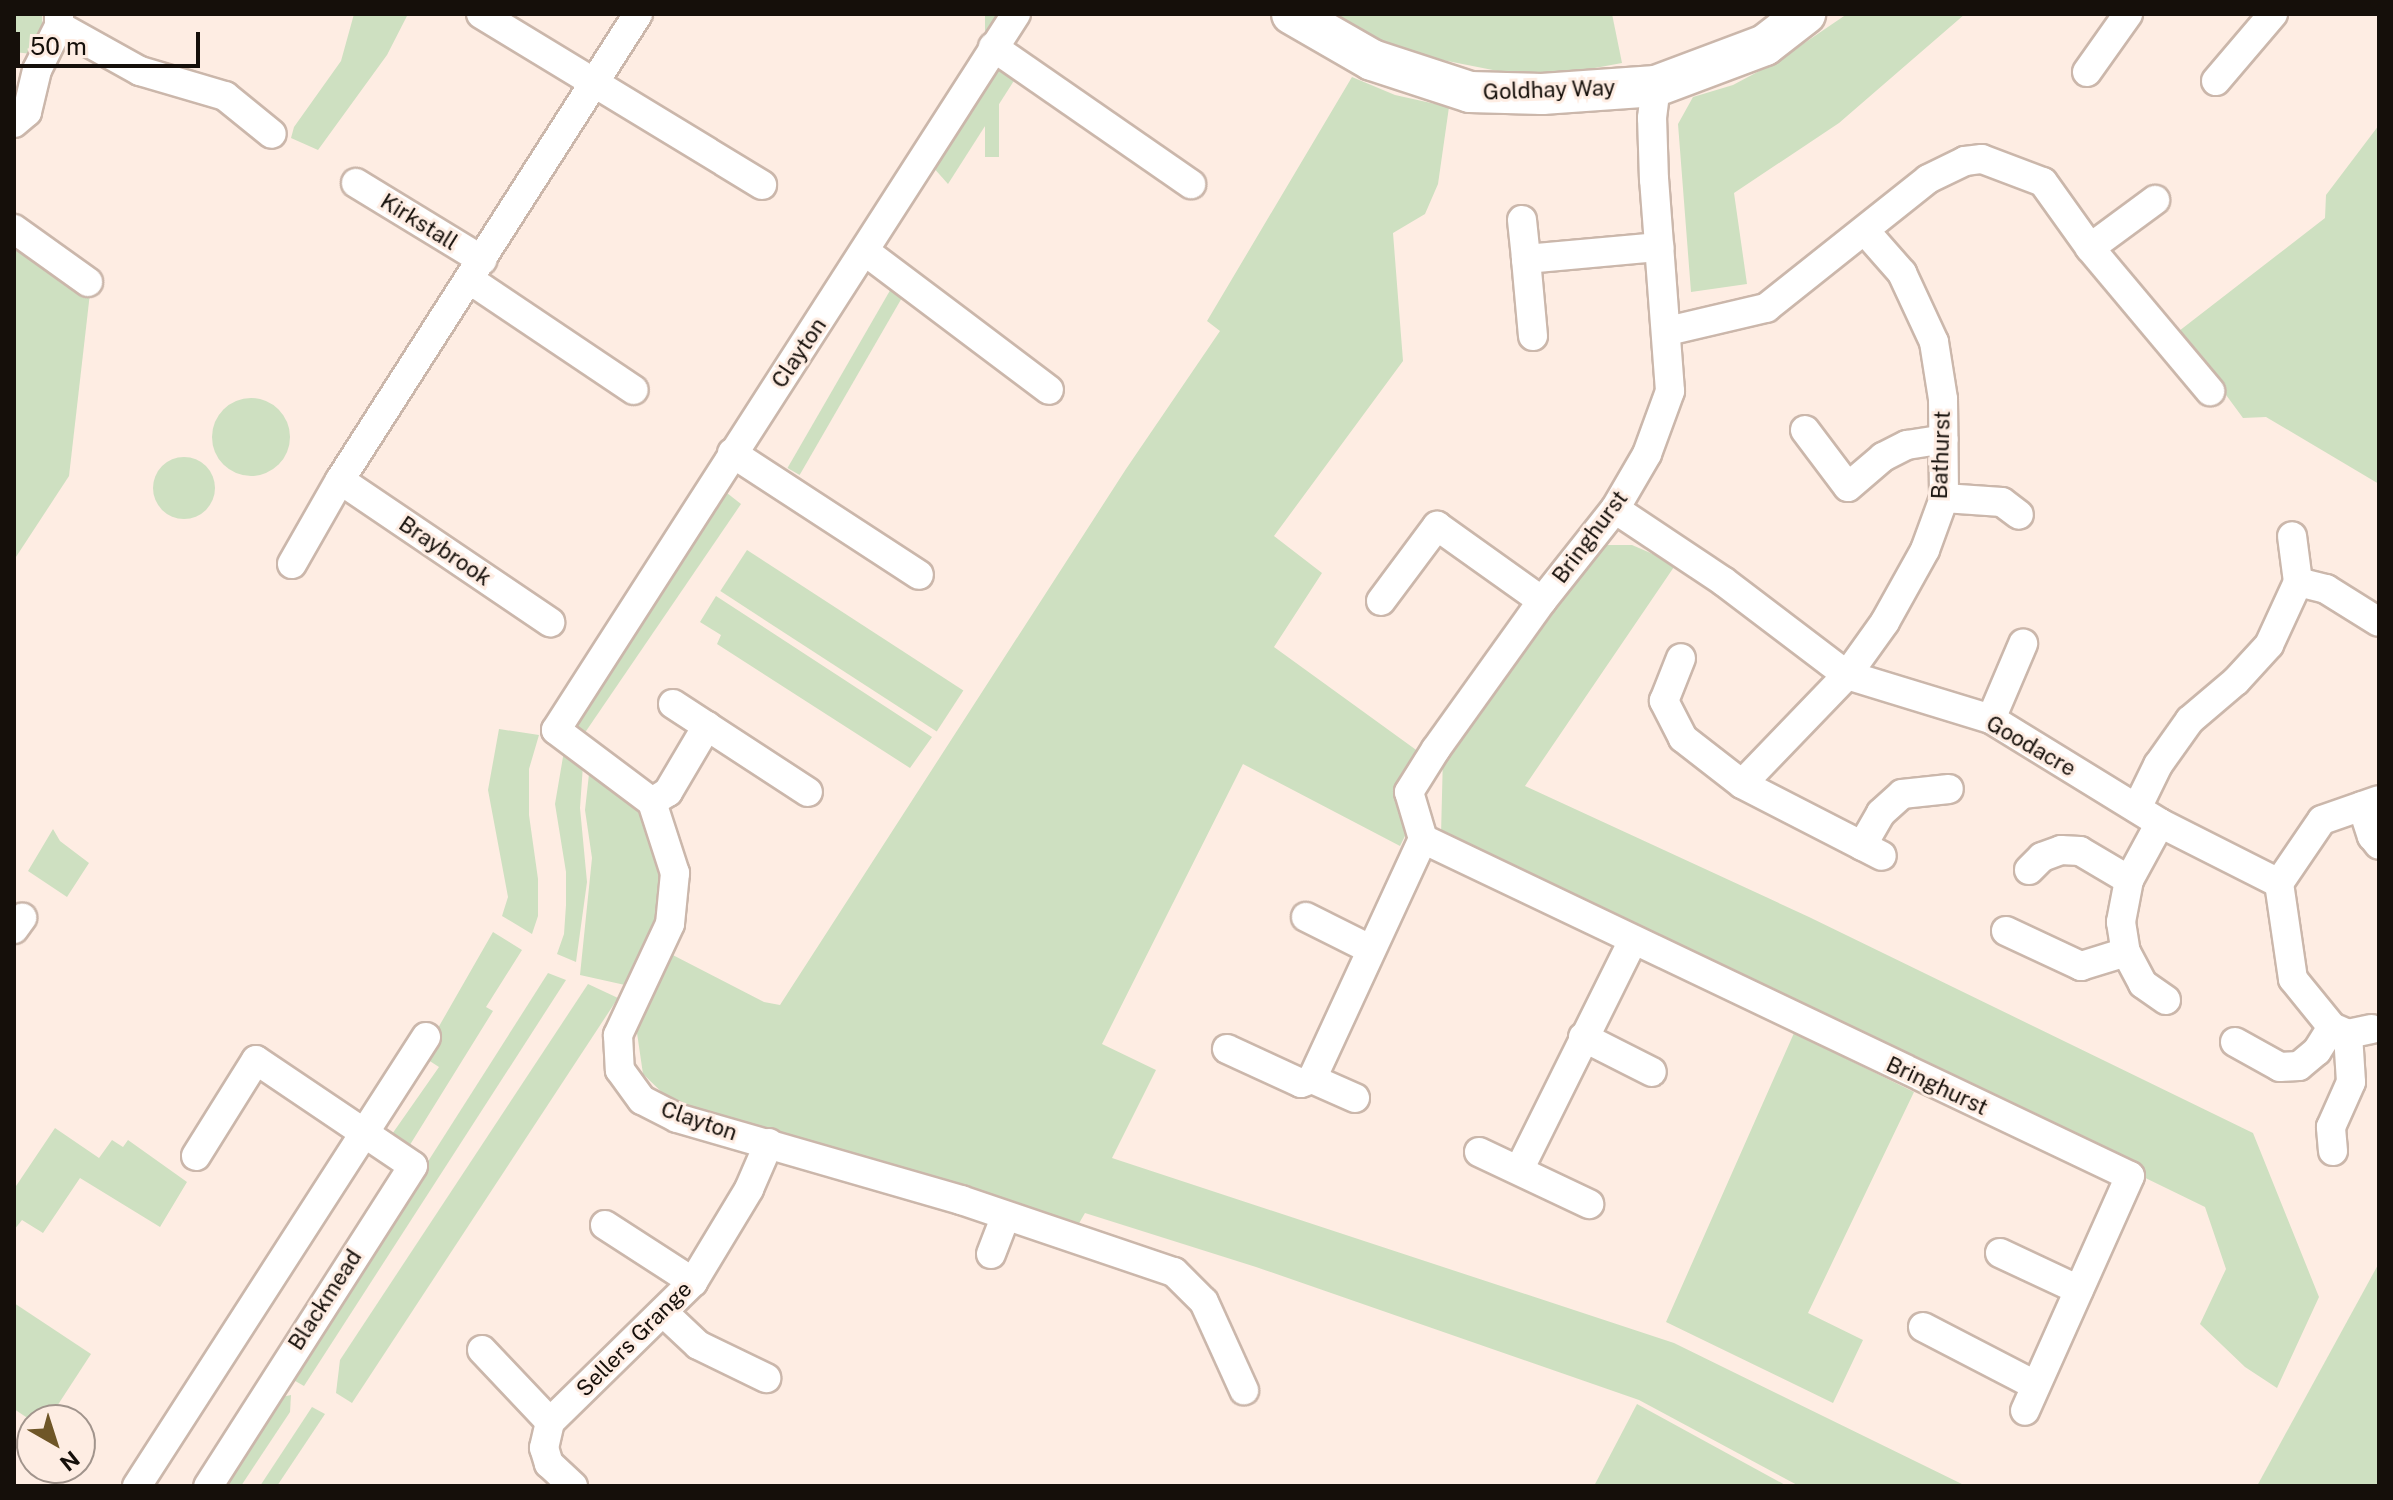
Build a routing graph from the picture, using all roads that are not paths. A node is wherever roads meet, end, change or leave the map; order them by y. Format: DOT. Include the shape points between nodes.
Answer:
graph roads {
  1 [pos="481,14"];
  2 [pos="638,14"];
  3 [pos="1016,14"];
  4 [pos="1292,14"];
  5 [pos="1805,14"];
  6 [pos="2128,14"];
  7 [pos="2273,14"];
  8 [pos="59,20"];
  9 [pos="993,47"];
  10 [pos="26,65"];
  11 [pos="2087,72"];
  12 [pos="596,81"];
  13 [pos="2216,81"];
  14 [pos="1656,86"];
  15 [pos="14,123"];
  16 [pos="272,134"];
  17 [pos="356,183"];
  18 [pos="1191,184"];
  19 [pos="762,185"];
  20 [pos="2155,200"];
  21 [pos="1522,220"];
  22 [pos="14,229"];
  23 [pos="1866,232"];
  24 [pos="1659,247"];
  25 [pos="2090,248"];
  26 [pos="866,252"];
  27 [pos="1526,259"];
  28 [pos="476,270"];
  29 [pos="88,282"];
  30 [pos="1668,331"];
  31 [pos="1533,336"];
  32 [pos="634,390"];
  33 [pos="1049,390"];
  34 [pos="2210,391"];
  35 [pos="1805,430"];
  36 [pos="1944,439"];
  37 [pos="732,453"];
  38 [pos="340,480"];
  39 [pos="1944,498"];
  40 [pos="1615,509"];
  41 [pos="2019,515"];
  42 [pos="2292,536"];
  43 [pos="292,564"];
  44 [pos="919,575"];
  45 [pos="2298,582"];
  46 [pos="1381,601"];
  47 [pos="1542,601"];
  48 [pos="550,622"];
  49 [pos="2378,632"];
  50 [pos="2023,644"];
  51 [pos="1681,658"];
  52 [pos="1847,675"];
  53 [pos="673,704"];
  54 [pos="1991,719"];
  55 [pos="707,726"];
  56 [pos="1742,784"];
  57 [pos="1949,789"];
  58 [pos="808,792"];
  59 [pos="652,802"];
  60 [pos="2370,803"];
  61 [pos="2148,816"];
  62 [pos="1423,839"];
  63 [pos="2379,845"];
  64 [pos="2029,870"];
  65 [pos="2129,880"];
  66 [pos="2279,883"];
  67 [pos="1306,917"];
  68 [pos="2006,931"];
  69 [pos="1632,942"];
  70 [pos="1370,949"];
  71 [pos="2126,952"];
  72 [pos="2166,1000"];
  73 [pos="2350,1030"];
  74 [pos="426,1037"];
  75 [pos="1583,1037"];
  76 [pos="2235,1042"];
  77 [pos="1227,1049"];
  78 [pos="1652,1072"];
  79 [pos="1312,1079"];
  80 [pos="1355,1098"];
  81 [pos="363,1134"];
  82 [pos="769,1143"];
  83 [pos="2333,1151"];
  84 [pos="1479,1152"];
  85 [pos="196,1156"];
  86 [pos="1519,1170"];
  87 [pos="1589,1204"];
  88 [pos="1005,1217"];
  89 [pos="605,1225"];
  90 [pos="2000,1253"];
  91 [pos="991,1254"];
  92 [pos="693,1282"];
  93 [pos="2079,1290"];
  94 [pos="663,1312"];
  95 [pos="1923,1327"];
  96 [pos="482,1350"];
  97 [pos="766,1378"];
  98 [pos="1244,1390"];
  99 [pos="550,1422"];
  100 [pos="137,1486"];
  101 [pos="208,1486"];
  102 [pos="573,1486"];
  1 -- 12 [label="street"];
  2 -- 12 [label="street"];
  3 -- 9 [label="street, Clayton"];
  4 -- 14 [label="street, Goldhay Way" via="1372,60 1470,92 1542,94"];
  5 -- 14 [label="street, Goldhay Way" via="1765,45"];
  6 -- 11 [label="street"];
  7 -- 13 [label="street"];
  8 -- 10 [label="street"];
  8 -- 16 [label="street" via="140,71 225,96"];
  9 -- 18 [label="street"];
  9 -- 26 [label="street, Clayton"];
  10 -- 15 [label="street" via="27,112"];
  12 -- 19 [label="street"];
  12 -- 28 [label="street"];
  14 -- 24 [label="street, Bringhurst" via="1652,118"];
  17 -- 28 [label="street, Kirkstall"];
  20 -- 25 [label="street"];
  21 -- 27 [label="street"];
  22 -- 29 [label="street"];
  23 -- 25 [label="street" via="1928,179 1965,161 1982,159 2043,182"];
  23 -- 30 [label="street" via="1766,308"];
  23 -- 36 [label="street, Bathurst" via="1902,273 1934,342"];
  24 -- 27 [label="street"];
  24 -- 30 [label="street, Bringhurst"];
  25 -- 34 [label="street"];
  26 -- 33 [label="street"];
  26 -- 37 [label="street, Clayton"];
  27 -- 31 [label="street"];
  28 -- 32 [label="street"];
  28 -- 38 [label="street"];
  30 -- 40 [label="street, Bringhurst" via="1670,391 1647,454"];
  35 -- 36 [label="street" via="1848,487 1883,457 1907,445"];
  36 -- 39 [label="street, Bathurst"];
  37 -- 44 [label="street"];
  37 -- 59 [label="street, Clayton" via="556,730"];
  38 -- 43 [label="street"];
  38 -- 48 [label="street, Braybrook"];
  39 -- 41 [label="street" via="2002,502"];
  39 -- 52 [label="street, Bathurst" via="1925,550 1885,622"];
  40 -- 47 [label="street, Bringhurst"];
  40 -- 52 [label="street, Goodacre" via="1723,581"];
  42 -- 45 [label="street"];
  45 -- 49 [label="street" via="2326,589"];
  45 -- 61 [label="street" via="2269,645 2190,720 2158,765"];
  46 -- 47 [label="street" via="1444,517"];
  47 -- 62 [label="street, Bringhurst" via="1409,792"];
  50 -- 54 [label="street"];
  51 -- 56 [label="street" via="1664,701 1683,738"];
  52 -- 54 [label="street, Goodacre"];
  52 -- 56 [label="street"];
  53 -- 55 [label="street"];
  54 -- 61 [label="street, Goodacre"];
  55 -- 58 [label="street"];
  55 -- 59 [label="street" via="668,792"];
  56 -- 57 [label="street" via="1872,851 1881,813 1902,794"];
  59 -- 82 [label="street, Clayton" via="675,873 670,924 618,1035 620,1070 642,1100 677,1118"];
  60 -- 63 [label="street"];
  60 -- 66 [label="street" via="2322,820"];
  61 -- 65 [label="street"];
  61 -- 66 [label="street, Goodacre"];
  62 -- 69 [label="street, Bringhurst"];
  62 -- 70 [label="street"];
  64 -- 65 [label="street" via="2042,857 2080,851"];
  65 -- 71 [label="street" via="2121,922"];
  66 -- 73 [label="street" via="2293,979"];
  67 -- 70 [label="street"];
  68 -- 71 [label="street" via="2081,966"];
  69 -- 75 [label="street"];
  69 -- 93 [label="street, Bringhurst" via="2130,1176"];
  70 -- 79 [label="street"];
  71 -- 72 [label="street" via="2143,984"];
  73 -- 76 [label="street" via="2299,1066 2280,1067"];
  73 -- 83 [label="street" via="2351,1082 2331,1127"];
  74 -- 81 [label="street"];
  75 -- 78 [label="street"];
  75 -- 86 [label="street"];
  77 -- 79 [label="street" via="1301,1083"];
  79 -- 80 [label="street"];
  81 -- 85 [label="street, Blackmead" via="256,1060"];
  81 -- 100 [label="street"];
  81 -- 101 [label="street, Blackmead" via="413,1166"];
  82 -- 88 [label="street, Clayton"];
  82 -- 92 [label="street, Sellers Grange" via="749,1189"];
  84 -- 86 [label="street"];
  86 -- 87 [label="street"];
  88 -- 91 [label="street"];
  88 -- 98 [label="street, Clayton" via="1174,1272 1204,1302"];
  89 -- 92 [label="street"];
  90 -- 93 [label="street"];
  92 -- 94 [label="street, Sellers Grange"];
  93 -- 95 [label="street, Bringhurst" via="2030,1398"];
  94 -- 97 [label="street" via="698,1345"];
  94 -- 99 [label="street, Sellers Grange"];
  96 -- 99 [label="street"];
  99 -- 102 [label="street" via="546,1456"];
}
